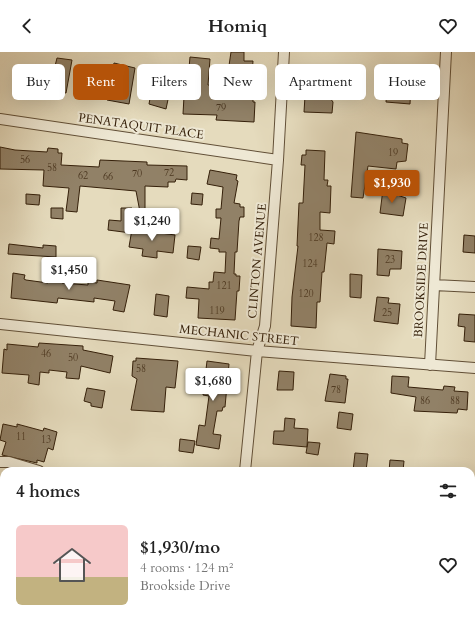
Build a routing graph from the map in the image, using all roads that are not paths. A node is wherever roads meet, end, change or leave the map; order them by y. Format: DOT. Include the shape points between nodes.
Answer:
graph roads {
  1 [pos="284,52"];
  2 [pos="446,52"];
  3 [pos="0,119"];
  4 [pos="278,160"];
  5 [pos="434,286"];
  6 [pos="475,287"];
  7 [pos="0,324"];
  8 [pos="257,351"];
  9 [pos="430,365"];
  10 [pos="475,368"];
  11 [pos="0,462"];
  12 [pos="26,467"];
  13 [pos="245,467"];
  1 -- 4 [label="street, CLINTON AVENUE"];
  2 -- 5 [label="street, BROOKSIDE DRIVE"];
  3 -- 4 [label="street, PENATAQUIT PLACE"];
  4 -- 8 [label="street, CLINTON AVENUE" via="264,326"];
  5 -- 6 [label="street"];
  5 -- 9 [label="street, BROOKSIDE DRIVE"];
  7 -- 8 [label="street, MECHANIC STREET"];
  8 -- 9 [label="street, MECHANIC STREET"];
  8 -- 13 [label="street, CLINTON AVENUE"];
  9 -- 10 [label="street, MECHANIC STREET"];
  11 -- 12 [label="street"];
}
